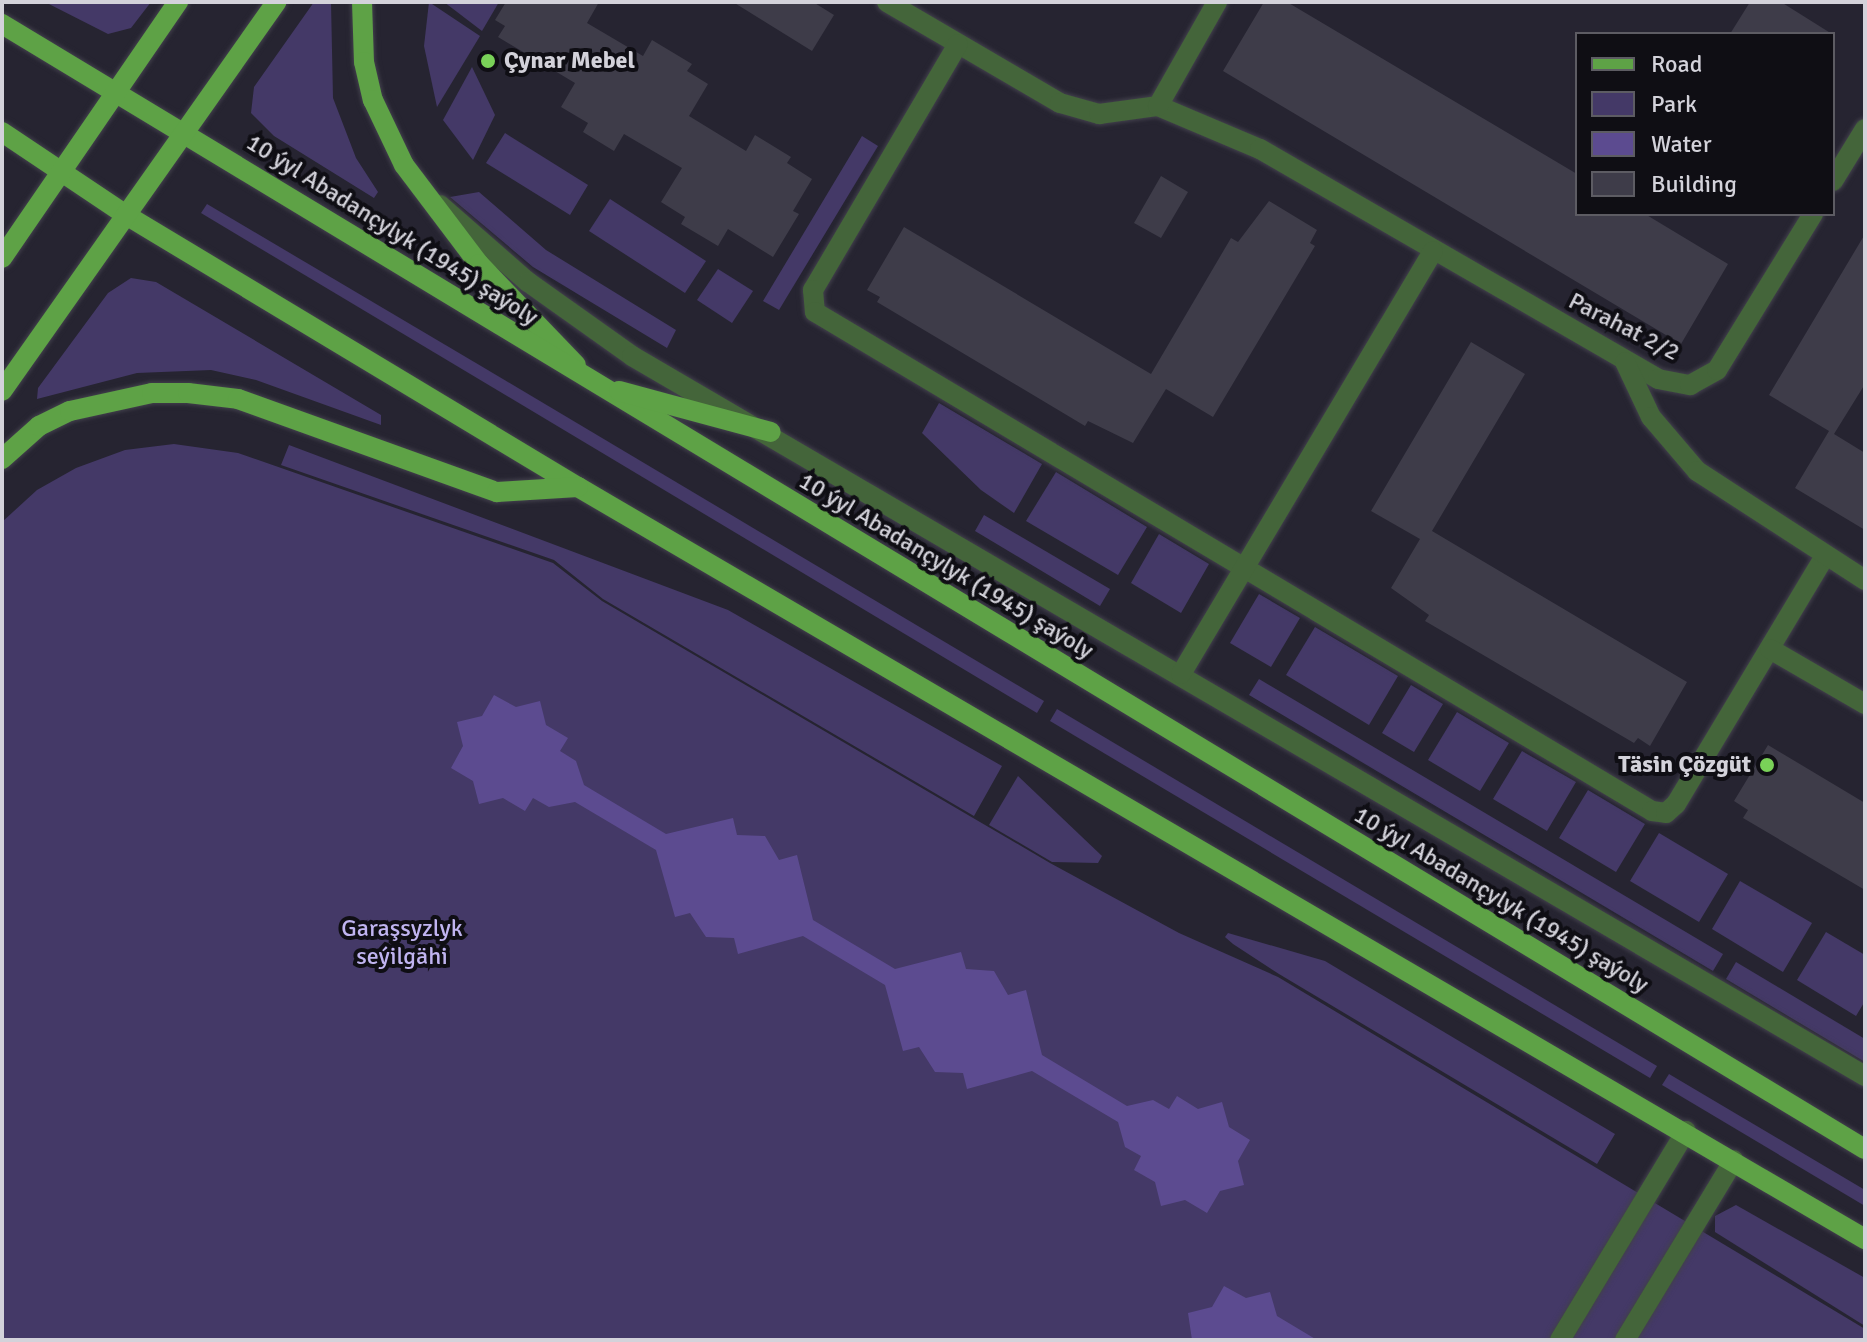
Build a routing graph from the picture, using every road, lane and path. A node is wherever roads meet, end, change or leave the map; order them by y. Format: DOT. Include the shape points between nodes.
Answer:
graph roads {
  1 [pos="178,2"];
  2 [pos="276,2"];
  3 [pos="362,2"];
  4 [pos="887,2"];
  5 [pos="1217,2"];
  6 [pos="2,24"];
  7 [pos="958,44"];
  8 [pos="116,93"];
  9 [pos="1158,106"];
  10 [pos="1865,129"];
  11 [pos="184,131"];
  12 [pos="2,132"];
  13 [pos="64,173"];
  14 [pos="1835,178"];
  15 [pos="418,186"];
  16 [pos="126,215"];
  17 [pos="1812,216"];
  18 [pos="1433,251"];
  19 [pos="2,258"];
  20 [pos="1625,362"];
  21 [pos="595,385"];
  22 [pos="2,391"];
  23 [pos="771,432"];
  24 [pos="2,459"];
  25 [pos="578,487"];
  26 [pos="1825,556"];
  27 [pos="1244,567"];
  28 [pos="1865,580"];
  29 [pos="1770,649"];
  30 [pos="1181,674"];
  31 [pos="1865,704"];
  32 [pos="1865,1076"];
  33 [pos="1686,1131"];
  34 [pos="1865,1149"];
  35 [pos="1734,1160"];
  36 [pos="1865,1239"];
  37 [pos="1560,1340"];
  38 [pos="1625,1340"];
  1 -- 8 [label="main road"];
  2 -- 11 [label="main road"];
  3 -- 15 [label="main road" via="364,62 373,100"];
  4 -- 7 [label="street"];
  5 -- 9 [label="street"];
  6 -- 8 [label="main road, 10 ýyl Abadançylyk (1945) şaýoly"];
  7 -- 9 [label="street" via="1060,103 1099,114"];
  7 -- 27 [label="street" via="813,290 815,312"];
  8 -- 11 [label="main road, 10 ýyl Abadançylyk (1945) şaýoly"];
  8 -- 13 [label="main road"];
  9 -- 18 [label="street, Parahat 2/2" via="1260,149"];
  10 -- 14 [label="street"];
  11 -- 16 [label="main road"];
  11 -- 21 [label="main road, 10 ýyl Abadançylyk (1945) şaýoly"];
  12 -- 13 [label="main road"];
  13 -- 16 [label="main road"];
  13 -- 19 [label="main road"];
  15 -- 21 [label="main road" via="479,264"];
  15 -- 23 [label="street, 10 ýyl Abadançylyk (1945) şaýoly" via="528,282 632,356"];
  16 -- 22 [label="main road"];
  16 -- 25 [label="main road"];
  17 -- 20 [label="street, Parahat 2/2" via="1717,370 1690,385 1658,379"];
  18 -- 20 [label="street, Parahat 2/2"];
  18 -- 27 [label="street"];
  20 -- 26 [label="street" via="1651,417 1697,471"];
  21 -- 23 [label="main road"];
  21 -- 34 [label="main road, 10 ýyl Abadançylyk (1945) şaýoly"];
  23 -- 30 [label="street, 10 ýyl Abadançylyk (1945) şaýoly"];
  24 -- 25 [label="main road" via="29,434 70,411 152,393 188,393 238,399 497,492"];
  25 -- 33 [label="main road"];
  26 -- 28 [label="street"];
  26 -- 29 [label="street"];
  27 -- 29 [label="street" via="1652,811 1666,813 1676,804"];
  27 -- 30 [label="street"];
  29 -- 31 [label="street"];
  30 -- 32 [label="street, 10 ýyl Abadançylyk (1945) şaýoly"];
  33 -- 35 [label="main road"];
  33 -- 37 [label="street"];
  35 -- 36 [label="main road"];
  35 -- 38 [label="street"];
}
